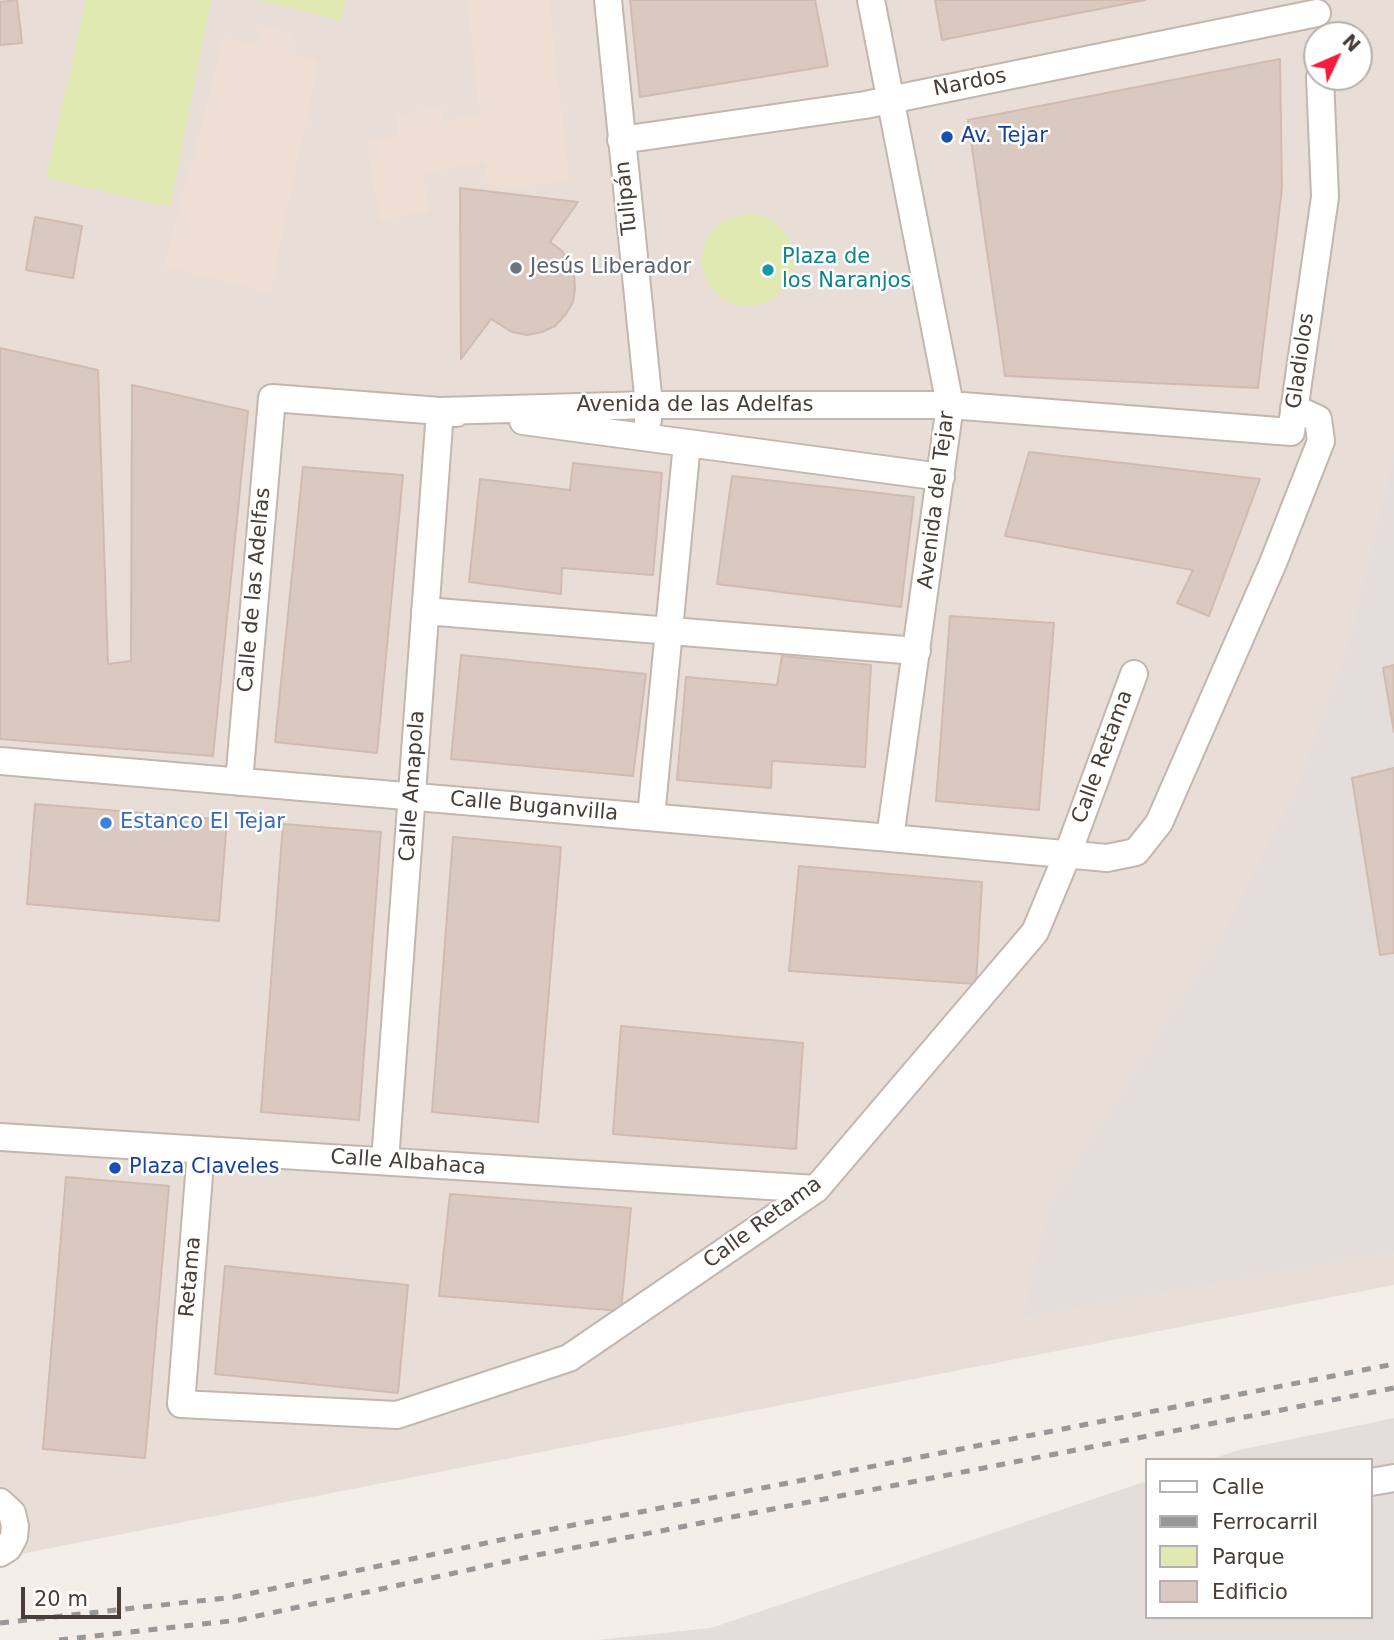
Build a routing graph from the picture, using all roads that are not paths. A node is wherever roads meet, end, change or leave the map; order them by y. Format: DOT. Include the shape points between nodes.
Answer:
graph roads {
  1 [pos="608,0"];
  2 [pos="871,0"];
  3 [pos="1318,16"];
  4 [pos="1321,91"];
  5 [pos="890,99"];
  6 [pos="621,139"];
  7 [pos="272,398"];
  8 [pos="649,405"];
  9 [pos="950,405"];
  10 [pos="1294,408"];
  11 [pos="440,411"];
  12 [pos="648,438"];
  13 [pos="687,443"];
  14 [pos="941,477"];
  15 [pos="425,611"];
  16 [pos="669,630"];
  17 [pos="917,650"];
  18 [pos="1134,674"];
  19 [pos="0,761"];
  20 [pos="239,782"];
  21 [pos="412,797"];
  22 [pos="651,817"];
  23 [pos="890,838"];
  24 [pos="1068,853"];
  25 [pos="0,1138"];
  26 [pos="201,1150"];
  27 [pos="385,1161"];
  28 [pos="816,1189"];
  29 [pos="181,1404"];
  30 [pos="1394,1478"];
  31 [pos="1373,1482"];
  32 [pos="1,1502"];
  33 [pos="0,1553"];
  1 -- 6 [label="street, Tulipán"];
  2 -- 5 [label="street, Avenida del Tejar"];
  3 -- 5 [label="street, Nardos"];
  4 -- 10 [label="street, Gladiolos" via="1325,197"];
  5 -- 6 [label="street, Nardos"];
  5 -- 9 [label="street, Avenida del Tejar"];
  6 -- 8 [label="street, Tulipán"];
  7 -- 11 [label="street, Avenida de las Adelfas"];
  7 -- 20 [label="street, Calle de las Adelfas"];
  8 -- 9 [label="street, Avenida de las Adelfas"];
  8 -- 11 [label="street, Avenida de las Adelfas"];
  8 -- 12 [label="street, Tulipán"];
  9 -- 10 [label="street, Gladiolos" via="1291,432"];
  9 -- 14 [label="street, Avenida del Tejar"];
  10 -- 24 [label="street, Calle Buganvilla" via="1318,419 1321,441 1159,823 1136,852 1107,858"];
  11 -- 12 [label="street, Avenida de las Adelfas"];
  11 -- 15 [label="street, Calle Amapola"];
  12 -- 13 [label="street, Avenida de las Adelfas"];
  13 -- 14 [label="street, Avenida de las Adelfas"];
  13 -- 16 [label="street"];
  14 -- 17 [label="street, Avenida del Tejar"];
  15 -- 16 [label="street"];
  15 -- 21 [label="street, Calle Amapola"];
  16 -- 17 [label="street"];
  16 -- 22 [label="street"];
  17 -- 23 [label="street, Avenida del Tejar"];
  18 -- 24 [label="street, Calle Retama"];
  19 -- 20 [label="street, Calle Buganvilla"];
  20 -- 21 [label="street, Calle Buganvilla"];
  21 -- 22 [label="street, Calle Buganvilla"];
  21 -- 27 [label="street, Calle Amapola"];
  22 -- 23 [label="street, Calle Buganvilla"];
  23 -- 24 [label="street, Calle Buganvilla"];
  24 -- 28 [label="street, Calle Retama" via="1035,932"];
  25 -- 26 [label="street, Calle Albahaca"];
  26 -- 27 [label="street, Calle Albahaca"];
  26 -- 29 [label="street, Retama"];
  27 -- 28 [label="street, Calle Albahaca"];
  28 -- 29 [label="street, Calle Retama" via="569,1358 397,1415"];
  30 -- 31 [label="street"];
  32 -- 33 [label="street" via="12,1513 15,1526 8,1548"];
}
